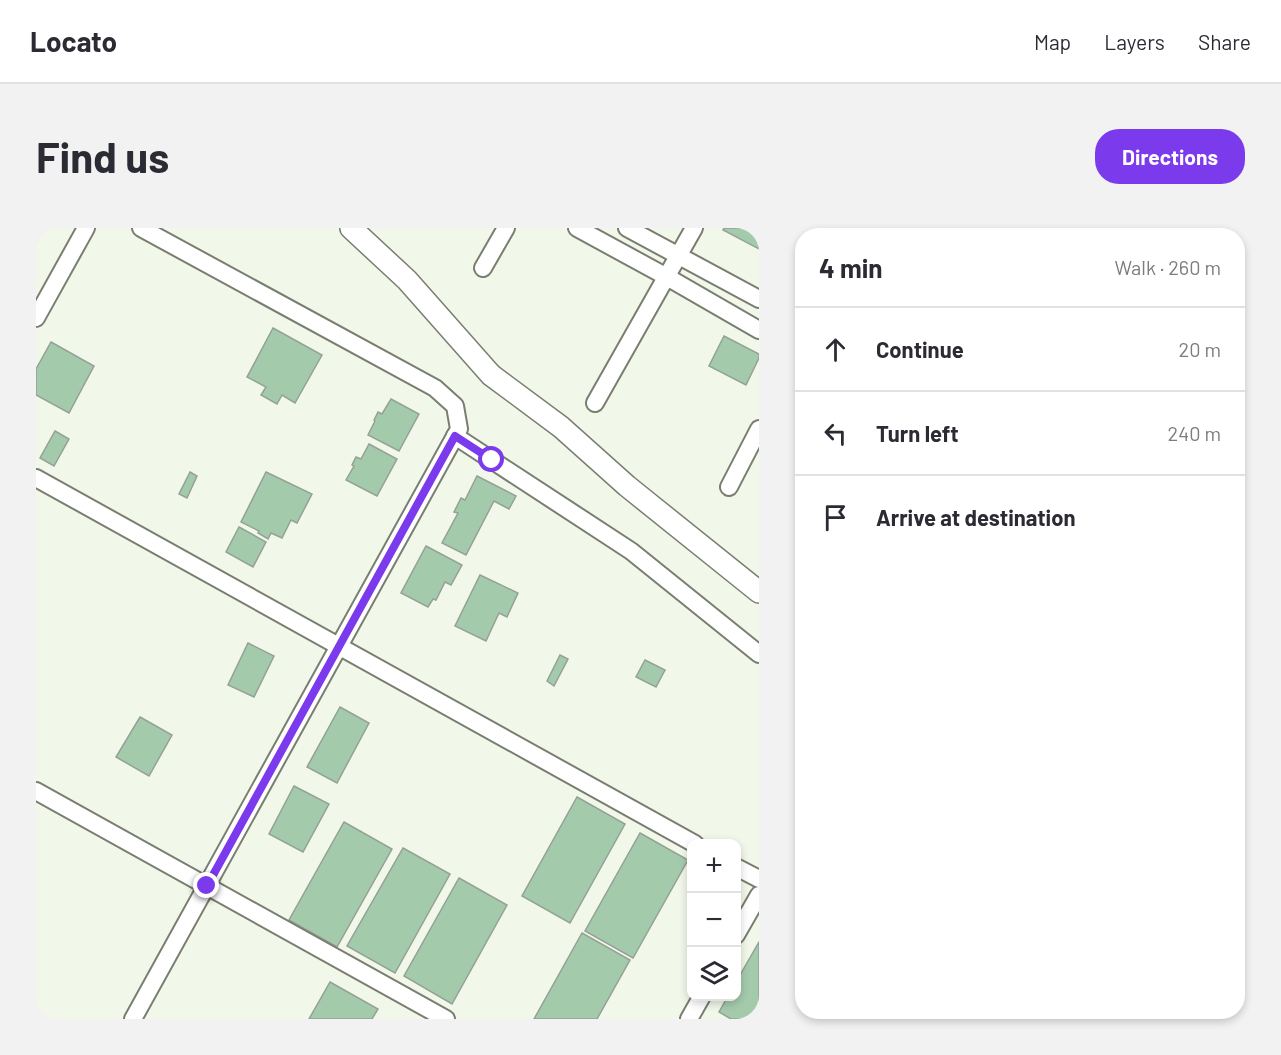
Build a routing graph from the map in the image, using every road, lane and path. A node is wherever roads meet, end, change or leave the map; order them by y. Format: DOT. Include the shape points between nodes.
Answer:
graph roads {
  1 [pos="86,228"];
  2 [pos="141,228"];
  3 [pos="351,228"];
  4 [pos="506,228"];
  5 [pos="577,228"];
  6 [pos="627,228"];
  7 [pos="694,228"];
  8 [pos="678,256"];
  9 [pos="483,268"];
  10 [pos="666,277"];
  11 [pos="759,299"];
  12 [pos="36,318"];
  13 [pos="759,330"];
  14 [pos="595,403"];
  15 [pos="759,429"];
  16 [pos="455,436"];
  17 [pos="36,478"];
  18 [pos="729,487"];
  19 [pos="759,592"];
  20 [pos="340,647"];
  21 [pos="759,654"];
  22 [pos="36,791"];
  23 [pos="688,839"];
  24 [pos="741,870"];
  25 [pos="759,879"];
  26 [pos="207,886"];
  27 [pos="759,895"];
  28 [pos="741,926"];
  29 [pos="699,1001"];
  30 [pos="133,1019"];
  31 [pos="446,1019"];
  32 [pos="689,1019"];
  1 -- 12 [label="street"];
  2 -- 16 [label="street" via="435,388 455,406 459,429"];
  3 -- 19 [label="street" via="407,280 491,375 561,427 627,486"];
  4 -- 9 [label="street"];
  5 -- 10 [label="street"];
  6 -- 8 [label="street"];
  7 -- 8 [label="street"];
  8 -- 10 [label="street"];
  8 -- 11 [label="street"];
  10 -- 13 [label="street"];
  10 -- 14 [label="street"];
  15 -- 18 [label="street"];
  16 -- 20 [label="street"];
  16 -- 21 [label="street" via="631,551"];
  17 -- 20 [label="street"];
  20 -- 23 [label="street"];
  20 -- 26 [label="street"];
  22 -- 26 [label="street"];
  24 -- 25 [label="street"];
  26 -- 30 [label="street"];
  26 -- 31 [label="street"];
  27 -- 28 [label="street"];
  29 -- 32 [label="street"];
}
